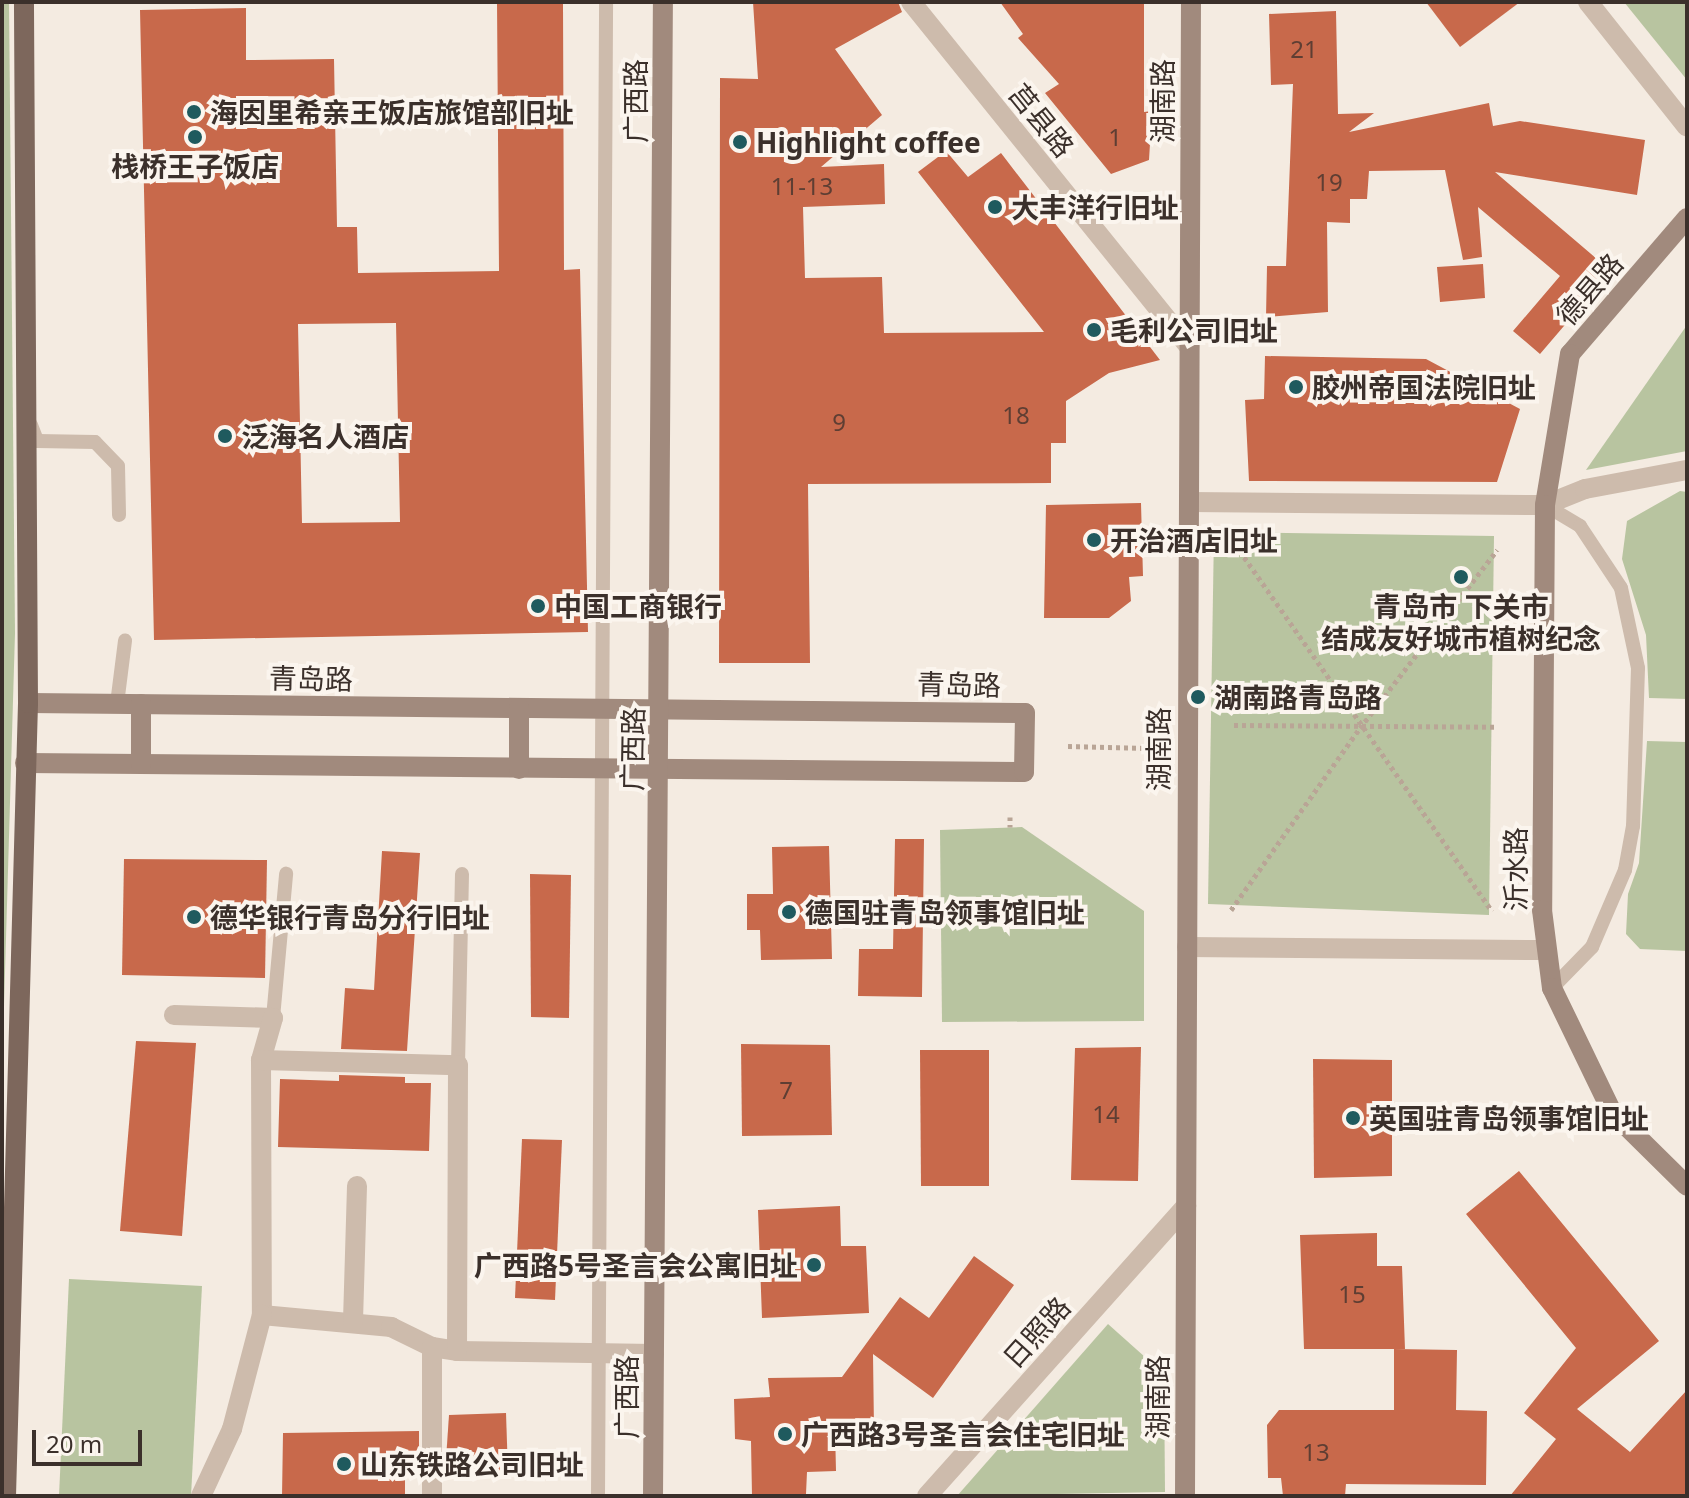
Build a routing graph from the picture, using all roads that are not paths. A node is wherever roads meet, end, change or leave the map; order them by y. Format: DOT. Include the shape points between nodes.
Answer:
graph roads {
  1 [pos="24,2"];
  2 [pos="606,2"];
  3 [pos="663,2"];
  4 [pos="911,2"];
  5 [pos="1191,2"];
  6 [pos="1588,2"];
  7 [pos="1687,127"];
  8 [pos="1687,218"];
  9 [pos="1189,347"];
  10 [pos="27,413"];
  11 [pos="1687,470"];
  12 [pos="1190,502"];
  13 [pos="1545,505"];
  14 [pos="119,515"];
  15 [pos="125,641"];
  16 [pos="28,703"];
  17 [pos="117,704"];
  18 [pos="141,704"];
  19 [pos="519,708"];
  20 [pos="660,708"];
  21 [pos="602,709"];
  22 [pos="25,763"];
  23 [pos="141,764"];
  24 [pos="519,769"];
  25 [pos="602,771"];
  26 [pos="660,771"];
  27 [pos="286,874"];
  28 [pos="462,874"];
  29 [pos="1187,947"];
  30 [pos="1543,950"];
  31 [pos="1552,988"];
  32 [pos="174,1015"];
  33 [pos="273,1018"];
  34 [pos="261,1060"];
  35 [pos="458,1065"];
  36 [pos="357,1186"];
  37 [pos="1687,1186"];
  38 [pos="1186,1206"];
  39 [pos="262,1315"];
  40 [pos="353,1321"];
  41 [pos="432,1347"];
  42 [pos="457,1351"];
  43 [pos="597,1353"];
  44 [pos="654,1354"];
  45 [pos="6,1496"];
  46 [pos="201,1496"];
  47 [pos="432,1496"];
  48 [pos="598,1496"];
  49 [pos="653,1496"];
  50 [pos="927,1496"];
  51 [pos="1185,1496"];
  1 -- 10 [label="main road"];
  2 -- 21 [label="lane, 广西路"];
  3 -- 20 [label="street, 广西路"];
  4 -- 9 [label="street, 莒县路"];
  5 -- 9 [label="street, 湖南路"];
  6 -- 7 [label="street"];
  8 -- 13 [label="street, 德县路" via="1570,354"];
  9 -- 12 [label="street, 湖南路"];
  10 -- 14 [label="lane" via="37,441 95,442 118,466"];
  10 -- 16 [label="main road"];
  11 -- 13 [label="street" via="1585,489"];
  12 -- 13 [label="street"];
  12 -- 29 [label="street, 湖南路"];
  13 -- 30 [label="street, 沂水路"];
  13 -- 31 [label="lane" via="1580,526 1621,588 1638,668 1633,826 1625,870 1592,947"];
  15 -- 17 [label="lane"];
  16 -- 17 [label="street, 青岛路"];
  16 -- 22 [label="main road"];
  17 -- 18 [label="street, 青岛路"];
  18 -- 19 [label="street, 青岛路"];
  18 -- 23 [label="street"];
  19 -- 21 [label="street, 青岛路"];
  19 -- 24 [label="street"];
  20 -- 21 [label="street, 青岛路"];
  20 -- 26 [label="street, 广西路"];
  20 -- 26 [label="street, 青岛路" via="1025,713 1024,772"];
  21 -- 25 [label="lane, 广西路"];
  22 -- 23 [label="street, 青岛路"];
  22 -- 45 [label="main road"];
  23 -- 24 [label="street, 青岛路"];
  24 -- 25 [label="street, 青岛路"];
  25 -- 26 [label="street, 青岛路"];
  25 -- 43 [label="lane, 广西路"];
  26 -- 44 [label="street, 广西路"];
  27 -- 33 [label="lane"];
  28 -- 35 [label="lane"];
  29 -- 30 [label="street"];
  29 -- 38 [label="street, 湖南路"];
  30 -- 31 [label="street, 沂水路"];
  31 -- 37 [label="street, 沂水路" via="1612,1112"];
  32 -- 33 [label="street"];
  33 -- 34 [label="street"];
  34 -- 35 [label="street"];
  34 -- 39 [label="street"];
  35 -- 42 [label="street"];
  36 -- 40 [label="street"];
  38 -- 50 [label="street, 日照路"];
  38 -- 51 [label="street, 湖南路"];
  39 -- 40 [label="street"];
  39 -- 46 [label="street" via="232,1429"];
  40 -- 41 [label="street" via="391,1327"];
  41 -- 42 [label="street"];
  41 -- 47 [label="street"];
  42 -- 43 [label="street"];
  43 -- 44 [label="street"];
  43 -- 48 [label="lane, 广西路"];
  44 -- 49 [label="street, 广西路"];
}
